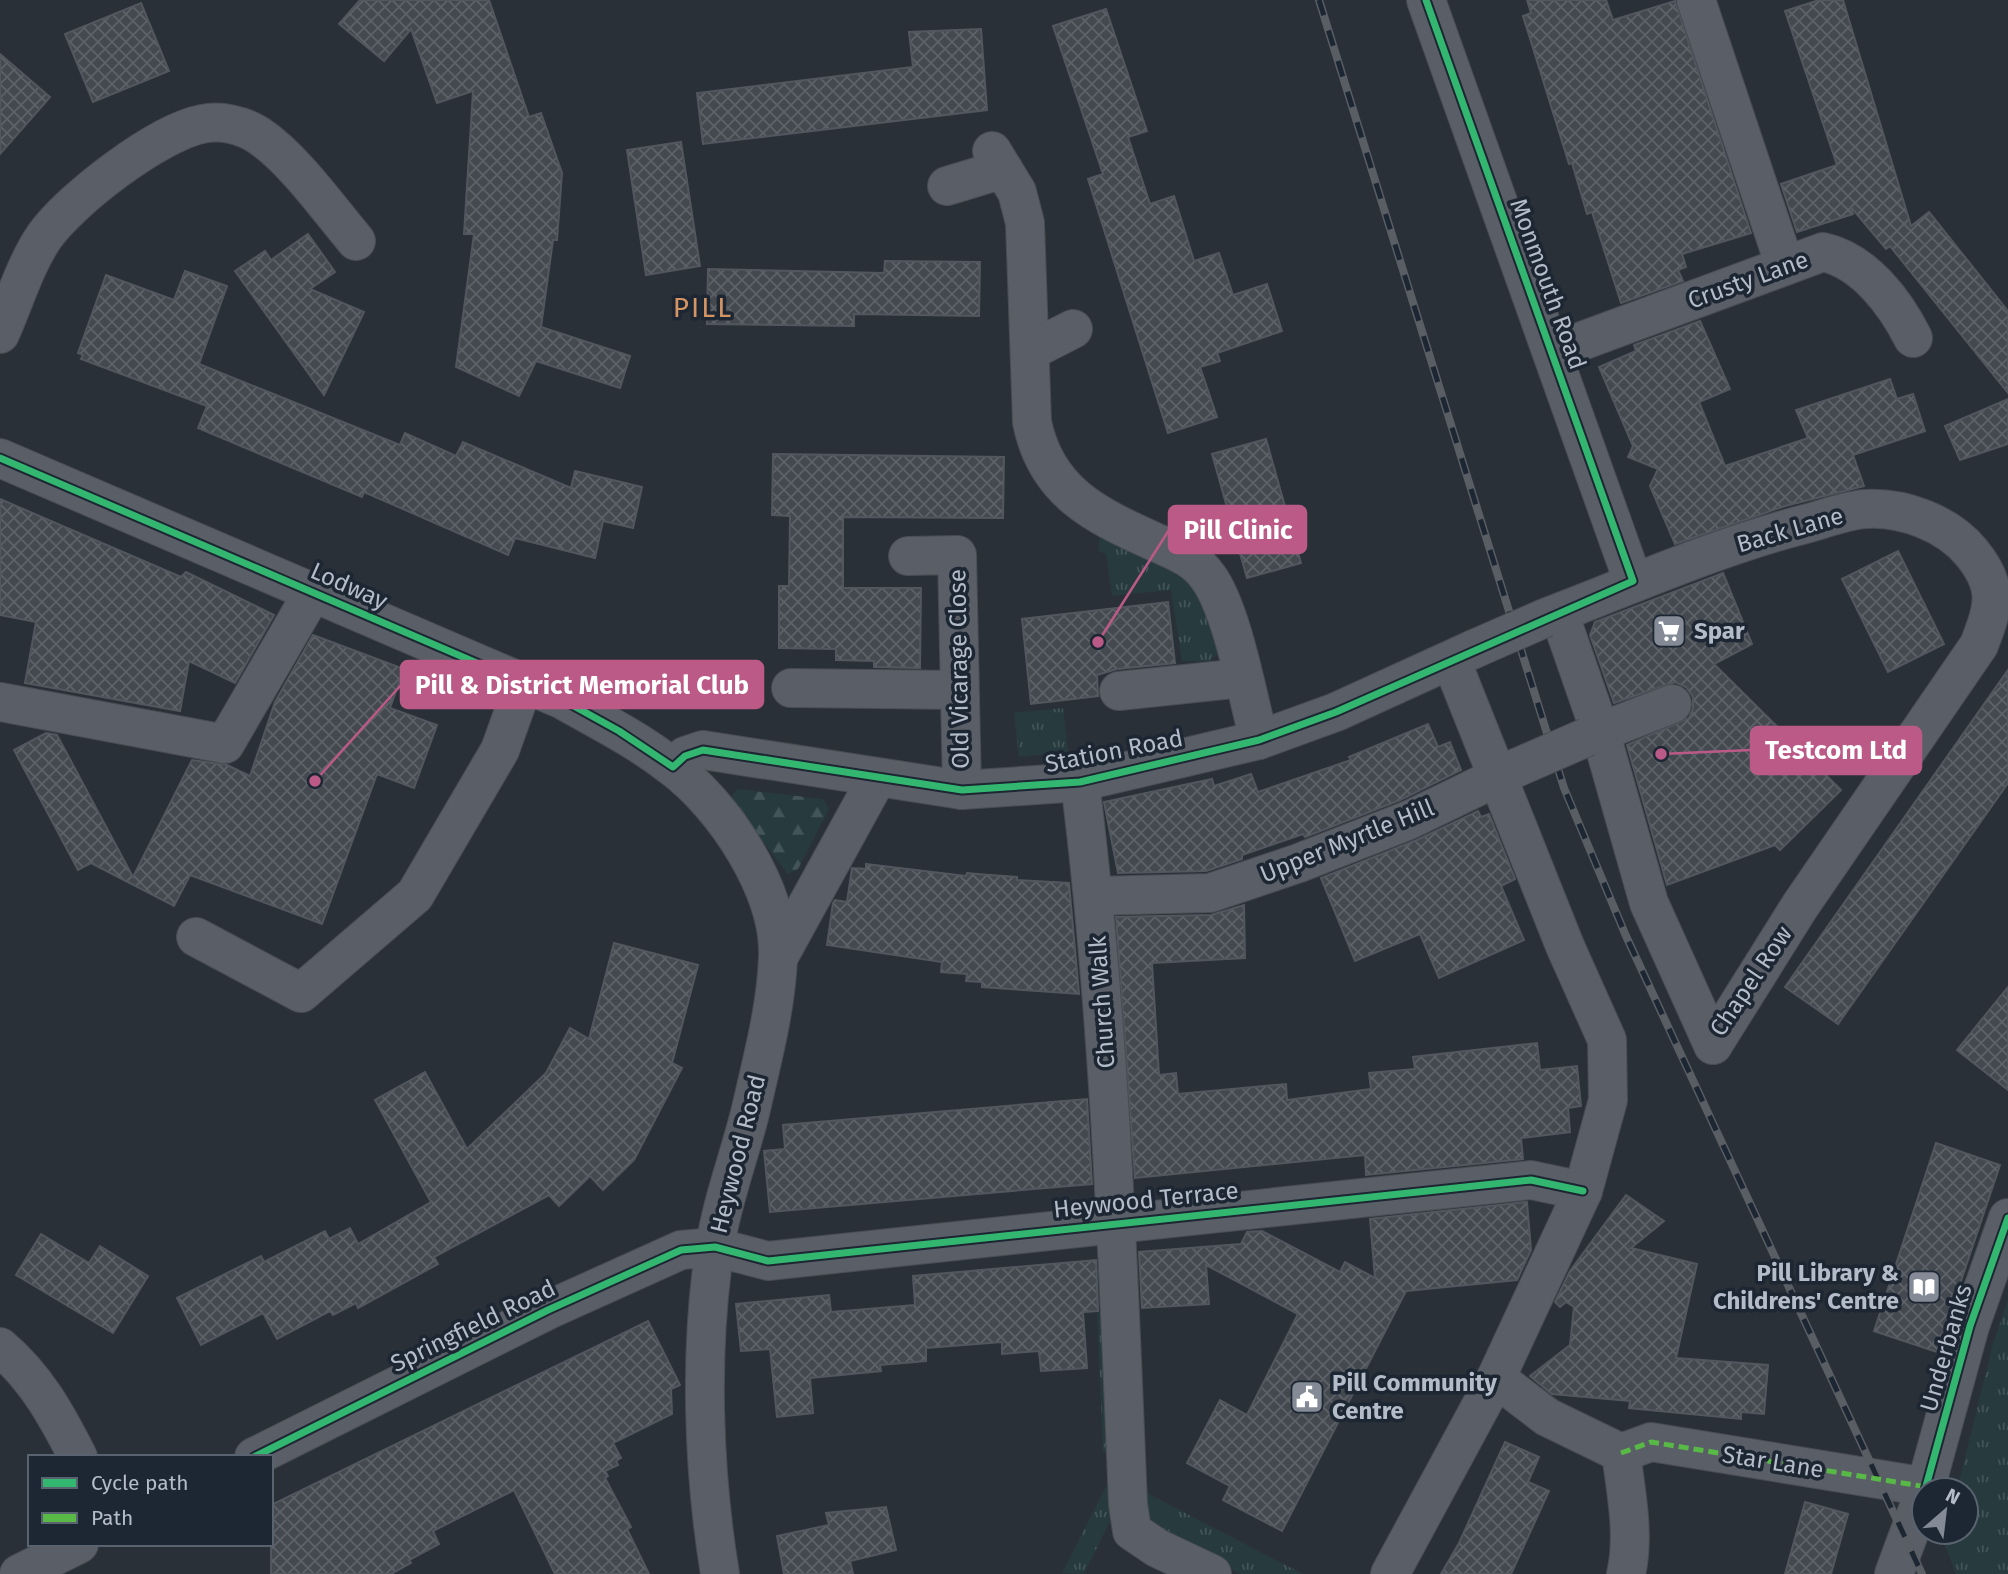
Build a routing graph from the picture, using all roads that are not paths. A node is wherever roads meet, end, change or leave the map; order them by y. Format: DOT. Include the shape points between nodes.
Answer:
graph roads {
  1 [pos="1426,0"];
  2 [pos="1696,0"];
  3 [pos="947,186"];
  4 [pos="356,241"];
  5 [pos="17,263"];
  6 [pos="1785,266"];
  7 [pos="1073,329"];
  8 [pos="0,334"];
  9 [pos="1913,338"];
  10 [pos="1030,351"];
  11 [pos="1552,352"];
  12 [pos="0,458"];
  13 [pos="908,556"];
  14 [pos="1633,581"];
  15 [pos="313,592"];
  16 [pos="1993,611"];
  17 [pos="1552,616"];
  18 [pos="1463,654"];
  19 [pos="1242,678"];
  20 [pos="524,683"];
  21 [pos="790,688"];
  22 [pos="960,690"];
  23 [pos="1119,691"];
  24 [pos="0,702"];
  25 [pos="1672,704"];
  26 [pos="1594,734"];
  27 [pos="1259,740"];
  28 [pos="673,767"];
  29 [pos="1506,773"];
  30 [pos="877,778"];
  31 [pos="1080,782"];
  32 [pos="962,790"];
  33 [pos="1094,896"];
  34 [pos="196,937"];
  35 [pos="778,958"];
  36 [pos="1583,1191"];
  37 [pos="2008,1218"];
  38 [pos="1117,1222"];
  39 [pos="715,1247"];
  40 [pos="0,1347"];
  41 [pos="1496,1378"];
  42 [pos="1621,1453"];
  43 [pos="77,1455"];
  44 [pos="258,1455"];
  45 [pos="1929,1476"];
  46 [pos="1910,1487"];
  47 [pos="1910,1531"];
  48 [pos="75,1546"];
  49 [pos="19,1574"];
  50 [pos="720,1574"];
  51 [pos="1212,1574"];
  52 [pos="1390,1574"];
  53 [pos="1626,1574"];
  54 [pos="1894,1574"];
  1 -- 11 [label="street, Monmouth Road"];
  2 -- 6 [label="street"];
  3 -- 10 [label="street" via="997,160 1017,192 1025,223"];
  4 -- 5 [label="street" via="266,142 221,122 181,131 105,178"];
  5 -- 8 [label="street"];
  6 -- 9 [label="street, Crusty Lane" via="1823,252 1837,255 1884,293"];
  6 -- 11 [label="street, Crusty Lane"];
  7 -- 10 [label="street"];
  10 -- 19 [label="street" via="1032,422 1047,468 1101,516 1196,563 1217,590"];
  11 -- 14 [label="street, Monmouth Road"];
  12 -- 15 [label="street, Lodway"];
  13 -- 22 [label="street, Old Vicarage Close" via="957,555"];
  14 -- 16 [label="street, Back Lane" via="1783,529 1864,509 1893,510 1923,519 1965,545 1988,581"];
  14 -- 17 [label="street, Back Lane"];
  15 -- 20 [label="street, Lodway"];
  15 -- 24 [label="street" via="225,744"];
  16 -- 26 [label="street, Chapel Row" via="1979,645 1800,906 1713,1045 1649,902"];
  17 -- 18 [label="street, Station Road, bridge"];
  17 -- 26 [label="street, Chapel Row"];
  18 -- 27 [label="street, Station Road" via="1336,712"];
  18 -- 29 [label="street"];
  19 -- 23 [label="street"];
  19 -- 27 [label="street"];
  20 -- 28 [label="street, Lodway" via="619,731"];
  20 -- 34 [label="street" via="500,750 415,895 301,993"];
  21 -- 22 [label="street"];
  22 -- 32 [label="street, Old Vicarage Close"];
  25 -- 26 [label="street, Upper Myrtle Hill"];
  26 -- 29 [label="street, Upper Myrtle Hill, bridge"];
  27 -- 31 [label="street, Station Road"];
  28 -- 30 [label="street, Station Road" via="685,756 703,750"];
  28 -- 35 [label="street, Heywood Road" via="717,812 754,862 774,915"];
  29 -- 33 [label="street, Upper Myrtle Hill" via="1409,820 1210,893"];
  29 -- 36 [label="street" via="1607,1040 1608,1100"];
  30 -- 32 [label="street, Station Road"];
  30 -- 35 [label="street"];
  31 -- 32 [label="street, Station Road"];
  31 -- 33 [label="street, Church Walk"];
  33 -- 38 [label="street, Church Walk"];
  35 -- 39 [label="street, Heywood Road" via="768,1034"];
  36 -- 38 [label="street, Heywood Terrace" via="1531,1180"];
  36 -- 41 [label="street"];
  37 -- 45 [label="street, Underbanks" via="1970,1326"];
  38 -- 39 [label="street, Heywood Terrace" via="768,1261"];
  38 -- 51 [label="street, Church Walk" via="1132,1531"];
  39 -- 44 [label="street, Springfield Road" via="668,1255"];
  39 -- 50 [label="street, Heywood Road" via="706,1360 711,1520"];
  40 -- 43 [label="street" via="52,1407"];
  41 -- 42 [label="street" via="1547,1417"];
  41 -- 52 [label="street"];
  42 -- 46 [label="street, Star Lane" via="1651,1443"];
  42 -- 53 [label="street" via="1628,1507"];
  47 -- 54 [label="street, Underbanks"];
  48 -- 49 [label="street"];
}
